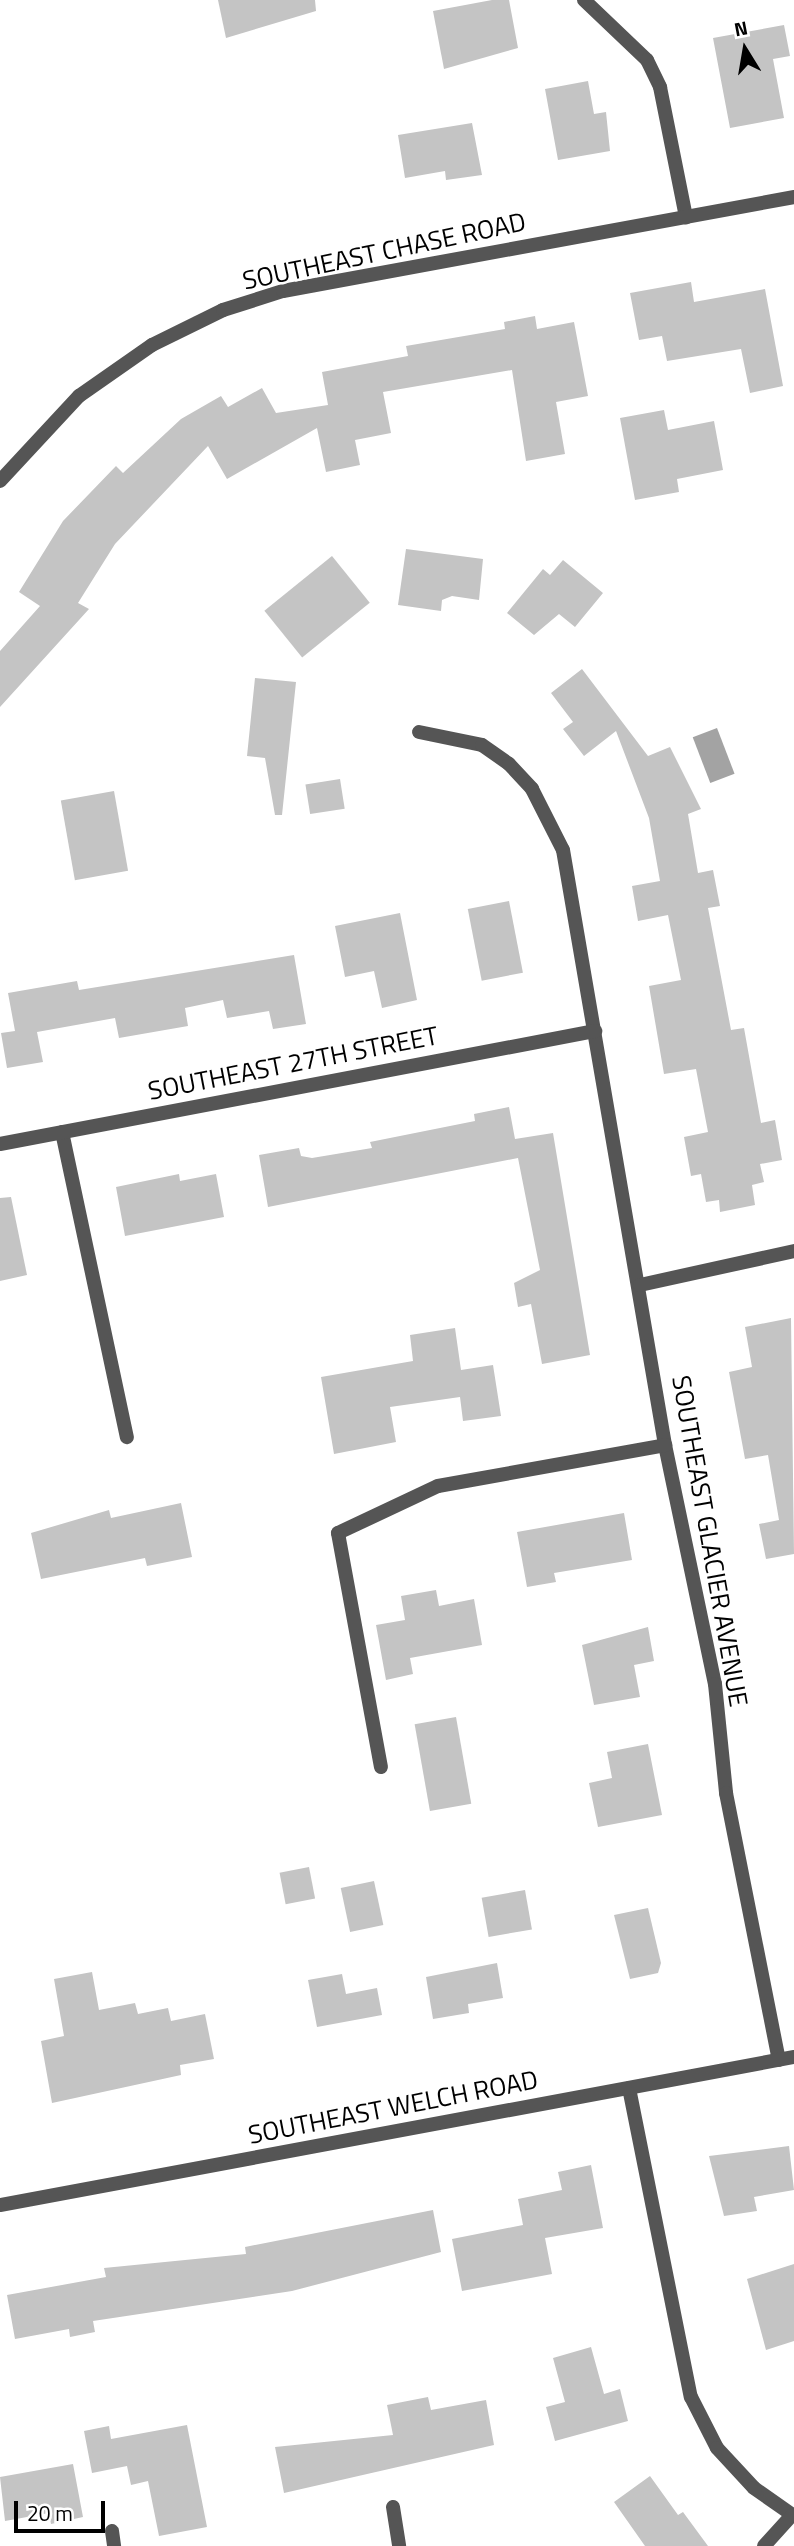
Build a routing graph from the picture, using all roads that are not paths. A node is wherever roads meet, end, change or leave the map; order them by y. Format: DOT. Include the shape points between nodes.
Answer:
graph roads {
  1 [pos="584,0"];
  2 [pos="794,197"];
  3 [pos="686,217"];
  4 [pos="0,481"];
  5 [pos="419,732"];
  6 [pos="595,1031"];
  7 [pos="62,1132"];
  8 [pos="0,1144"];
  9 [pos="794,1251"];
  10 [pos="640,1285"];
  11 [pos="127,1437"];
  12 [pos="665,1445"];
  13 [pos="381,1766"];
  14 [pos="787,2058"];
  15 [pos="629,2088"];
  16 [pos="0,2205"];
  17 [pos="393,2507"];
  18 [pos="793,2515"];
  19 [pos="399,2546"];
  20 [pos="764,2546"];
  1 -- 3 [label="street" via="647,60 660,86"];
  2 -- 3 [label="street, SOUTHEAST CHASE ROAD"];
  3 -- 4 [label="street, SOUTHEAST CHASE ROAD" via="283,291 223,310 152,345 79,396"];
  5 -- 6 [label="street, SOUTHEAST GLACIER AVENUE" via="482,744 517,772 551,818 563,850"];
  6 -- 7 [label="street, SOUTHEAST 27TH STREET"];
  6 -- 10 [label="street, SOUTHEAST GLACIER AVENUE"];
  7 -- 8 [label="street, SOUTHEAST 27TH STREET"];
  7 -- 11 [label="street"];
  9 -- 10 [label="street"];
  10 -- 12 [label="street, SOUTHEAST GLACIER AVENUE"];
  12 -- 13 [label="street" via="438,1486 338,1532"];
  12 -- 14 [label="street, SOUTHEAST GLACIER AVENUE" via="715,1684 726,1793"];
  14 -- 15 [label="street, SOUTHEAST WELCH ROAD"];
  15 -- 16 [label="street, SOUTHEAST WELCH ROAD"];
  15 -- 18 [label="street" via="691,2397 717,2448 754,2488"];
  17 -- 19 [label="street"];
  18 -- 20 [label="street"];
}
